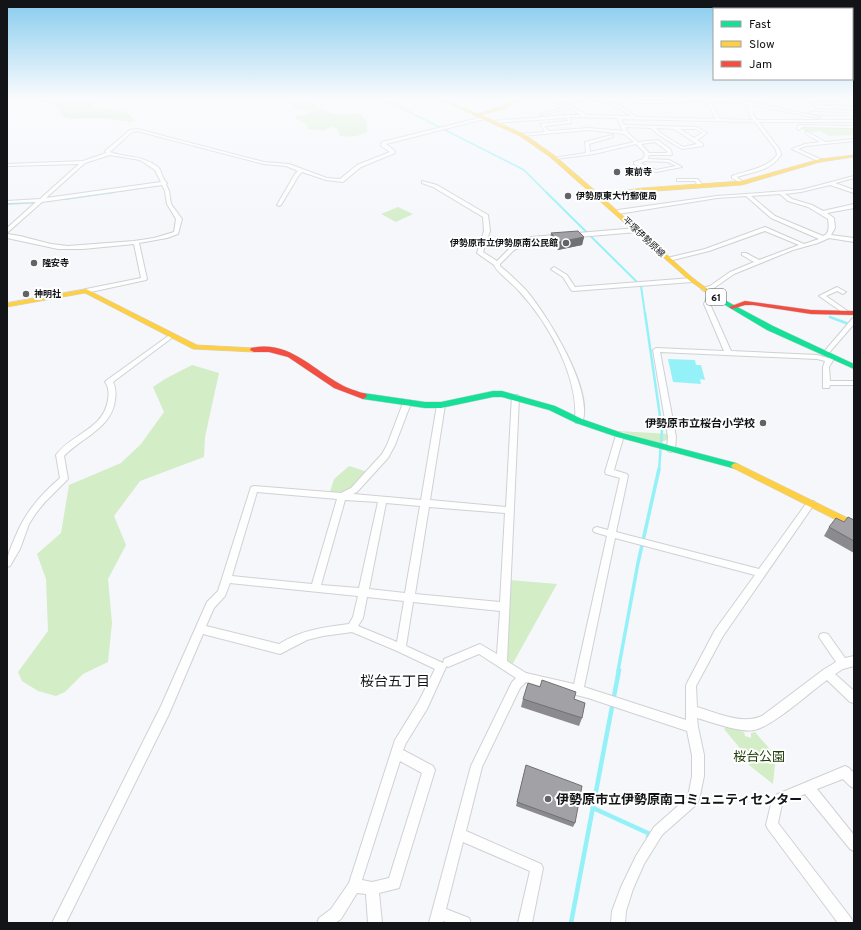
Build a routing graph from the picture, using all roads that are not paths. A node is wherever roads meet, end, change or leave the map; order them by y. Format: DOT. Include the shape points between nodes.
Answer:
graph roads {
  1 [pos="117,142"];
  2 [pos="181,142"];
  3 [pos="386,142"];
  4 [pos="533,142"];
  5 [pos="590,142"];
  6 [pos="642,142"];
  7 [pos="658,142"];
  8 [pos="673,142"];
  9 [pos="697,142"];
  10 [pos="772,142"];
  11 [pos="830,142"];
  12 [pos="636,143"];
  13 [pos="824,143"];
  14 [pos="108,154"];
  15 [pos="588,154"];
  16 [pos="647,154"];
  17 [pos="854,156"];
  18 [pos="555,158"];
  19 [pos="644,160"];
  20 [pos="820,161"];
  21 [pos="83,162"];
  22 [pos="7,165"];
  23 [pos="302,170"];
  24 [pos="854,177"];
  25 [pos="679,180"];
  26 [pos="697,181"];
  27 [pos="424,182"];
  28 [pos="165,183"];
  29 [pos="742,183"];
  30 [pos="830,183"];
  31 [pos="854,192"];
  32 [pos="782,194"];
  33 [pos="747,195"];
  34 [pos="599,196"];
  35 [pos="43,200"];
  36 [pos="7,202"];
  37 [pos="279,205"];
  38 [pos="854,206"];
  39 [pos="618,212"];
  40 [pos="822,213"];
  41 [pos="637,230"];
  42 [pos="7,231"];
  43 [pos="7,236"];
  44 [pos="825,237"];
  45 [pos="854,240"];
  46 [pos="136,241"];
  47 [pos="803,246"];
  48 [pos="744,254"];
  49 [pos="669,259"];
  50 [pos="759,262"];
  51 [pos="497,264"];
  52 [pos="554,269"];
  53 [pos="692,280"];
  54 [pos="704,289"];
  55 [pos="838,290"];
  56 [pos="86,291"];
  57 [pos="715,296"];
  58 [pos="7,305"];
  59 [pos="732,307"];
  60 [pos="850,313"];
  61 [pos="854,320"];
  62 [pos="171,336"];
  63 [pos="728,353"];
  64 [pos="828,357"];
  65 [pos="854,367"];
  66 [pos="854,384"];
  67 [pos="515,397"];
  68 [pos="407,403"];
  69 [pos="441,405"];
  70 [pos="579,421"];
  71 [pos="620,435"];
  72 [pos="671,449"];
  73 [pos="342,496"];
  74 [pos="383,499"];
  75 [pos="425,502"];
  76 [pos="811,503"];
  77 [pos="509,510"];
  78 [pos="854,525"];
  79 [pos="597,530"];
  80 [pos="611,534"];
  81 [pos="7,563"];
  82 [pos="761,573"];
  83 [pos="226,579"];
  84 [pos="316,587"];
  85 [pos="363,592"];
  86 [pos="410,597"];
  87 [pos="505,607"];
  88 [pos="352,628"];
  89 [pos="200,629"];
  90 [pos="824,637"];
  91 [pos="401,648"];
  92 [pos="854,661"];
  93 [pos="448,662"];
  94 [pos="502,663"];
  95 [pos="843,664"];
  96 [pos="827,673"];
  97 [pos="524,677"];
  98 [pos="578,691"];
  99 [pos="854,698"];
  100 [pos="692,711"];
  101 [pos="692,727"];
  102 [pos="397,753"];
  103 [pos="854,782"];
  104 [pos="808,788"];
  105 [pos="459,834"];
  106 [pos="854,845"];
  107 [pos="354,886"];
  108 [pos="372,888"];
  109 [pos="437,918"];
  110 [pos="59,923"];
  111 [pos="324,923"];
  112 [pos="375,923"];
  113 [pos="464,923"];
  114 [pos="525,923"];
  115 [pos="618,923"];
  116 [pos="846,923"];
  1 -- 14 [label="street" via="108,150"];
  2 -- 23 [label="street"];
  3 -- 23 [label="street" via="383,145 393,152 359,166 341,181 326,179"];
  4 -- 18 [label="street, 平塚伊勢原線 / 61"];
  5 -- 15 [label="street" via="587,143"];
  6 -- 12 [label="street"];
  7 -- 16 [label="street" via="669,150 670,154"];
  8 -- 9 [label="street" via="682,148 701,145"];
  10 -- 29 [label="street" via="779,155 771,165 734,177"];
  11 -- 13 [label="street"];
  12 -- 15 [label="street"];
  12 -- 16 [label="street" via="646,150"];
  13 -- 20 [label="street" via="794,149"];
  14 -- 21 [label="street"];
  14 -- 28 [label="street" via="141,159 157,169"];
  15 -- 18 [label="street"];
  16 -- 19 [label="street"];
  17 -- 20 [label="street"];
  18 -- 34 [label="street, 平塚伊勢原線 / 61"];
  19 -- 19 [label="street" via="636,162 656,171 680,168 669,161"];
  20 -- 29 [label="street"];
  21 -- 22 [label="street"];
  21 -- 35 [label="street"];
  23 -- 37 [label="street"];
  24 -- 30 [label="street"];
  25 -- 26 [label="street"];
  26 -- 29 [label="street"];
  26 -- 34 [label="street"];
  27 -- 51 [label="street" via="486,216 487,231 480,253"];
  28 -- 35 [label="street"];
  28 -- 46 [label="street" via="169,204 179,219 178,230 172,236"];
  30 -- 31 [label="street"];
  30 -- 32 [label="street"];
  32 -- 33 [label="street"];
  32 -- 40 [label="street"];
  33 -- 39 [label="street"];
  33 -- 44 [label="street" via="773,217"];
  34 -- 39 [label="street, 平塚伊勢原線 / 61"];
  35 -- 36 [label="street"];
  35 -- 42 [label="street"];
  38 -- 40 [label="street"];
  39 -- 41 [label="street, 平塚伊勢原線 / 61"];
  40 -- 44 [label="street" via="831,218 832,228"];
  41 -- 49 [label="street, 平塚伊勢原線 / 61"];
  41 -- 51 [label="street" via="531,239 512,249"];
  43 -- 46 [label="street" via="62,248 84,248"];
  44 -- 45 [label="street"];
  44 -- 47 [label="street"];
  46 -- 56 [label="street" via="144,279"];
  47 -- 49 [label="street" via="765,229 707,250"];
  47 -- 50 [label="street"];
  48 -- 50 [label="street"];
  49 -- 53 [label="street, 平塚伊勢原線 / 61"];
  50 -- 54 [label="street" via="732,273 712,287"];
  51 -- 70 [label="street" via="497,267 510,276 529,299 562,350 578,390"];
  52 -- 53 [label="street" via="565,276 573,289"];
  53 -- 54 [label="street, 平塚伊勢原線 / 61"];
  54 -- 57 [label="street, 平塚伊勢原線 / 61"];
  55 -- 60 [label="street" via="822,296"];
  56 -- 58 [label="street"];
  56 -- 62 [label="street"];
  57 -- 59 [label="street, 平塚伊勢原線 / 61"];
  57 -- 63 [label="street" via="709,298 707,304"];
  59 -- 60 [label="street" via="753,303 811,312"];
  59 -- 64 [label="street, 平塚伊勢原線 / 61"];
  61 -- 64 [label="street"];
  62 -- 68 [label="street" via="196,347 282,352 299,358 338,386 350,391 364,396"];
  62 -- 81 [label="street" via="109,382 112,386 112,407 106,420 66,446 60,455 64,479 36,506"];
  63 -- 64 [label="street"];
  63 -- 72 [label="street" via="656,350 672,437"];
  64 -- 65 [label="street, 平塚伊勢原線 / 61"];
  64 -- 66 [label="street" via="826,385"];
  67 -- 69 [label="street" via="493,394"];
  67 -- 70 [label="street" via="552,408"];
  67 -- 77 [label="street"];
  68 -- 69 [label="street"];
  68 -- 73 [label="street" via="385,456 354,490"];
  69 -- 75 [label="street"];
  70 -- 71 [label="street"];
  71 -- 72 [label="street"];
  71 -- 80 [label="street" via="609,472 624,476"];
  72 -- 76 [label="street" via="728,463"];
  73 -- 74 [label="street"];
  73 -- 83 [label="street" via="254,488"];
  73 -- 84 [label="street"];
  74 -- 75 [label="street"];
  74 -- 85 [label="street"];
  75 -- 77 [label="street"];
  75 -- 86 [label="street"];
  76 -- 78 [label="street"];
  76 -- 82 [label="street"];
  77 -- 87 [label="street"];
  79 -- 80 [label="street"];
  80 -- 82 [label="street"];
  80 -- 98 [label="street"];
  82 -- 100 [label="street" via="719,633 691,686"];
  83 -- 84 [label="street"];
  83 -- 89 [label="street" via="222,593 210,605"];
  84 -- 85 [label="street"];
  85 -- 86 [label="street"];
  85 -- 88 [label="street" via="358,618"];
  86 -- 87 [label="street"];
  86 -- 91 [label="street"];
  87 -- 94 [label="street"];
  88 -- 89 [label="street" via="318,631 295,638 280,648"];
  88 -- 91 [label="street"];
  89 -- 110 [label="street" via="165,710"];
  90 -- 95 [label="street"];
  91 -- 102 [label="street" via="441,667 423,705 401,740"];
  92 -- 95 [label="street"];
  93 -- 94 [label="street" via="480,649"];
  94 -- 97 [label="street"];
  95 -- 96 [label="street"];
  96 -- 99 [label="street"];
  96 -- 100 [label="street" via="766,720 754,725 742,725"];
  97 -- 98 [label="street"];
  97 -- 105 [label="street" via="516,685 476,766"];
  98 -- 101 [label="street"];
  100 -- 101 [label="street"];
  101 -- 115 [label="street" via="698,755 698,776 693,800 658,831 640,860 627,887"];
  102 -- 107 [label="street"];
  102 -- 108 [label="street" via="429,770 394,883"];
  103 -- 104 [label="street" via="846,772"];
  104 -- 106 [label="street"];
  104 -- 116 [label="street" via="777,800 772,825"];
  105 -- 109 [label="street"];
  105 -- 114 [label="street" via="537,868"];
  107 -- 108 [label="street"];
  107 -- 111 [label="street" via="336,914"];
  108 -- 112 [label="street"];
  109 -- 113 [label="street"];
}
